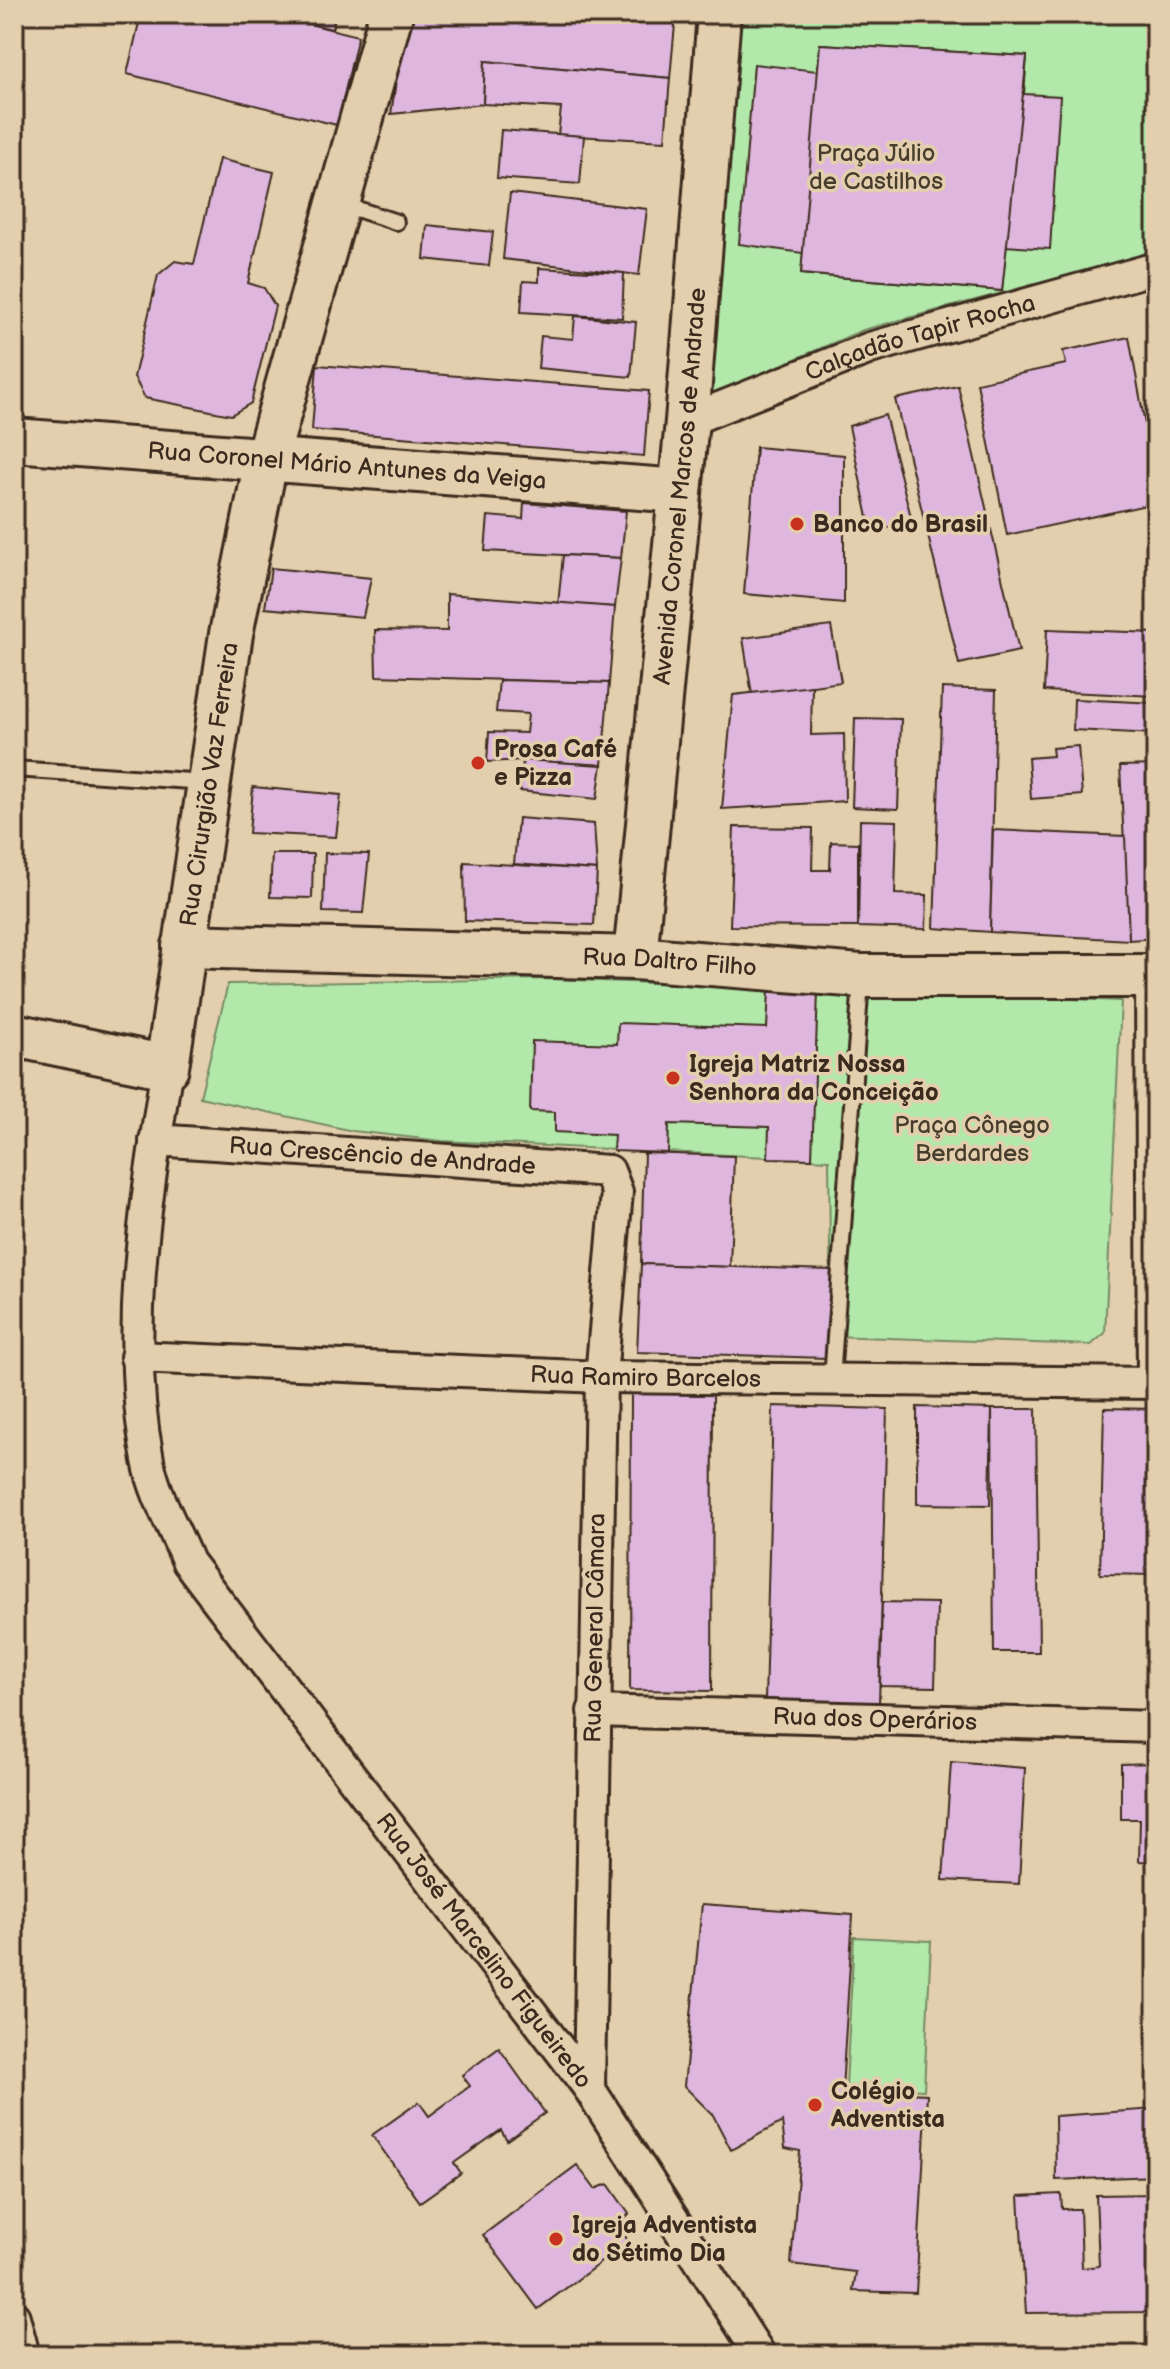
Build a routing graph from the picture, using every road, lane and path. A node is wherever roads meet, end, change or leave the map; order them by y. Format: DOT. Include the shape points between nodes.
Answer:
graph roads {
  1 [pos="391,14"];
  2 [pos="719,14"];
  3 [pos="338,202"];
  4 [pos="396,222"];
  5 [pos="1156,268"];
  6 [pos="687,421"];
  7 [pos="14,440"];
  8 [pos="266,461"];
  9 [pos="680,491"];
  10 [pos="14,769"];
  11 [pos="209,782"];
  12 [pos="184,946"];
  13 [pos="635,958"];
  14 [pos="861,976"];
  15 [pos="1150,976"];
  16 [pos="14,1035"];
  17 [pos="167,1067"];
  18 [pos="155,1140"];
  19 [pos="609,1171"];
  20 [pos="136,1357"];
  21 [pos="601,1377"];
  22 [pos="832,1379"];
  23 [pos="1150,1383"];
  24 [pos="188,1562"];
  25 [pos="593,1711"];
  26 [pos="1156,1727"];
  27 [pos="589,2088"];
  28 [pos="14,2317"];
  29 [pos="24,2355"];
  30 [pos="760,2355"];
  1 -- 3 [label="street, Rua Cirurgião Vaz Ferreira"];
  2 -- 6 [label="street, Avenida Coronel Marcos de Andrade"];
  3 -- 4 [label="lane"];
  3 -- 8 [label="street, Rua Cirurgião Vaz Ferreira"];
  5 -- 6 [label="street, Calçadão Tapir Rocha" via="870,348"];
  6 -- 9 [label="street, Avenida Coronel Marcos de Andrade"];
  7 -- 8 [label="street, Rua Coronel Mário Antunes da Veiga"];
  8 -- 9 [label="street, Rua Coronel Mário Antunes da Veiga"];
  8 -- 11 [label="street, Rua Cirurgião Vaz Ferreira" via="231,634"];
  9 -- 13 [label="street, Avenida Coronel Marcos de Andrade"];
  10 -- 11 [label="lane"];
  11 -- 12 [label="street, Rua Cirurgião Vaz Ferreira"];
  12 -- 13 [label="street, Rua Daltro Filho"];
  12 -- 17 [label="street, Rua Cirurgião Vaz Ferreira"];
  13 -- 14 [label="street, Rua Daltro Filho"];
  14 -- 15 [label="street, Rua Daltro Filho"];
  14 -- 22 [label="lane"];
  15 -- 23 [label="lane"];
  16 -- 17 [label="street"];
  17 -- 18 [label="street, Rua Cirurgião Vaz Ferreira"];
  18 -- 19 [label="street, Rua Crescêncio de Andrade"];
  18 -- 20 [label="street, Rua Cirurgião Vaz Ferreira"];
  19 -- 21 [label="street, Rua General Câmara" via="617,1192"];
  20 -- 21 [label="street, Rua Ramiro Barcelos"];
  20 -- 24 [label="street, Rua Cirurgião Vaz Ferreira" via="148,1463"];
  21 -- 22 [label="street, Rua Ramiro Barcelos"];
  21 -- 25 [label="street, Rua General Câmara"];
  22 -- 23 [label="street, Rua Ramiro Barcelos"];
  24 -- 27 [label="street, Rua José Marcelino Figueiredo"];
  25 -- 26 [label="street, Rua dos Operários"];
  25 -- 27 [label="street, Rua General Câmara"];
  27 -- 30 [label="street, Rua José Marcelino Figueiredo"];
  28 -- 29 [label="street"];
}
